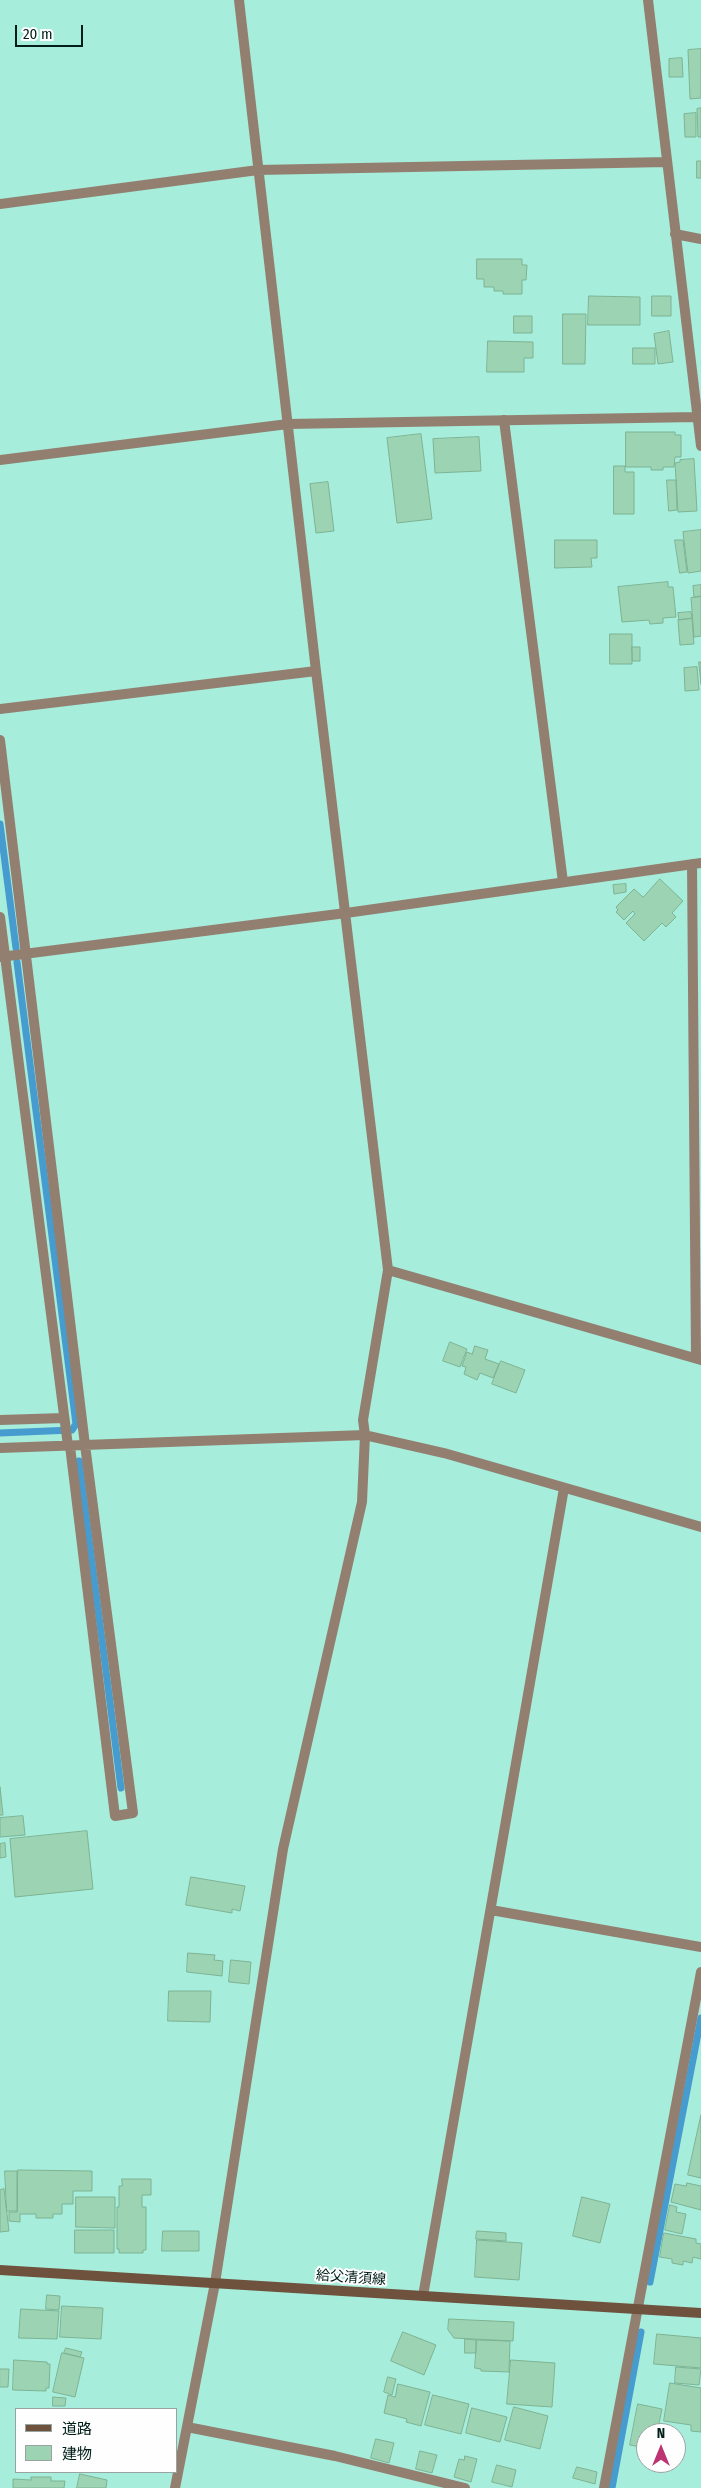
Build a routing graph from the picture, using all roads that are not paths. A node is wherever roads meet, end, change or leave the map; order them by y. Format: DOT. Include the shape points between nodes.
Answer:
graph roads {
  1 [pos="239,0"];
  2 [pos="648,0"];
  3 [pos="667,162"];
  4 [pos="258,170"];
  5 [pos="0,204"];
  6 [pos="675,234"];
  7 [pos="701,239"];
  8 [pos="696,417"];
  9 [pos="504,420"];
  10 [pos="288,424"];
  11 [pos="701,446"];
  12 [pos="0,460"];
  13 [pos="316,672"];
  14 [pos="0,709"];
  15 [pos="0,740"];
  16 [pos="697,863"];
  17 [pos="563,882"];
  18 [pos="346,913"];
  19 [pos="0,917"];
  20 [pos="26,953"];
  21 [pos="2,956"];
  22 [pos="388,1270"];
  23 [pos="699,1359"];
  24 [pos="0,1420"];
  25 [pos="65,1422"];
  26 [pos="365,1435"];
  27 [pos="68,1443"];
  28 [pos="85,1446"];
  29 [pos="0,1448"];
  30 [pos="564,1488"];
  31 [pos="701,1527"];
  32 [pos="490,1910"];
  33 [pos="701,1947"];
  34 [pos="701,1972"];
  35 [pos="0,2270"];
  36 [pos="215,2283"];
  37 [pos="423,2296"];
  38 [pos="637,2309"];
  39 [pos="701,2313"];
  40 [pos="187,2427"];
  41 [pos="178,2473"];
  42 [pos="178,2473"];
  43 [pos="175,2488"];
  44 [pos="465,2488"];
  45 [pos="604,2488"];
  1 -- 4 [label="street"];
  2 -- 3 [label="street"];
  3 -- 4 [label="street"];
  3 -- 6 [label="street"];
  4 -- 5 [label="street"];
  4 -- 10 [label="street"];
  6 -- 7 [label="street"];
  6 -- 8 [label="street"];
  8 -- 9 [label="street"];
  8 -- 11 [label="street"];
  9 -- 10 [label="street"];
  9 -- 17 [label="street"];
  10 -- 12 [label="street"];
  10 -- 13 [label="street"];
  13 -- 14 [label="street"];
  13 -- 18 [label="street"];
  15 -- 20 [label="street"];
  16 -- 17 [label="street"];
  16 -- 23 [label="street"];
  17 -- 18 [label="street"];
  18 -- 20 [label="street"];
  18 -- 22 [label="street"];
  19 -- 21 [label="street"];
  20 -- 21 [label="street"];
  20 -- 28 [label="street"];
  21 -- 25 [label="street"];
  22 -- 23 [label="street"];
  22 -- 26 [label="street" via="363,1420"];
  24 -- 25 [label="street"];
  25 -- 27 [label="street"];
  26 -- 28 [label="street"];
  26 -- 30 [label="street" via="444,1453"];
  26 -- 36 [label="street" via="362,1502 283,1849"];
  27 -- 28 [label="street"];
  27 -- 28 [label="street" via="115,1816 134,1813"];
  27 -- 29 [label="street"];
  30 -- 31 [label="street"];
  30 -- 32 [label="street"];
  32 -- 33 [label="street"];
  32 -- 37 [label="street"];
  34 -- 38 [label="street"];
  35 -- 36 [label="main road, 給父清須線"];
  36 -- 37 [label="main road, 給父清須線"];
  36 -- 40 [label="street"];
  37 -- 38 [label="main road, 給父清須線"];
  38 -- 39 [label="main road, 給父清須線"];
  38 -- 45 [label="street"];
  40 -- 42 [label="street"];
  40 -- 44 [label="street" via="335,2456"];
  41 -- 43 [label="street"];
}
